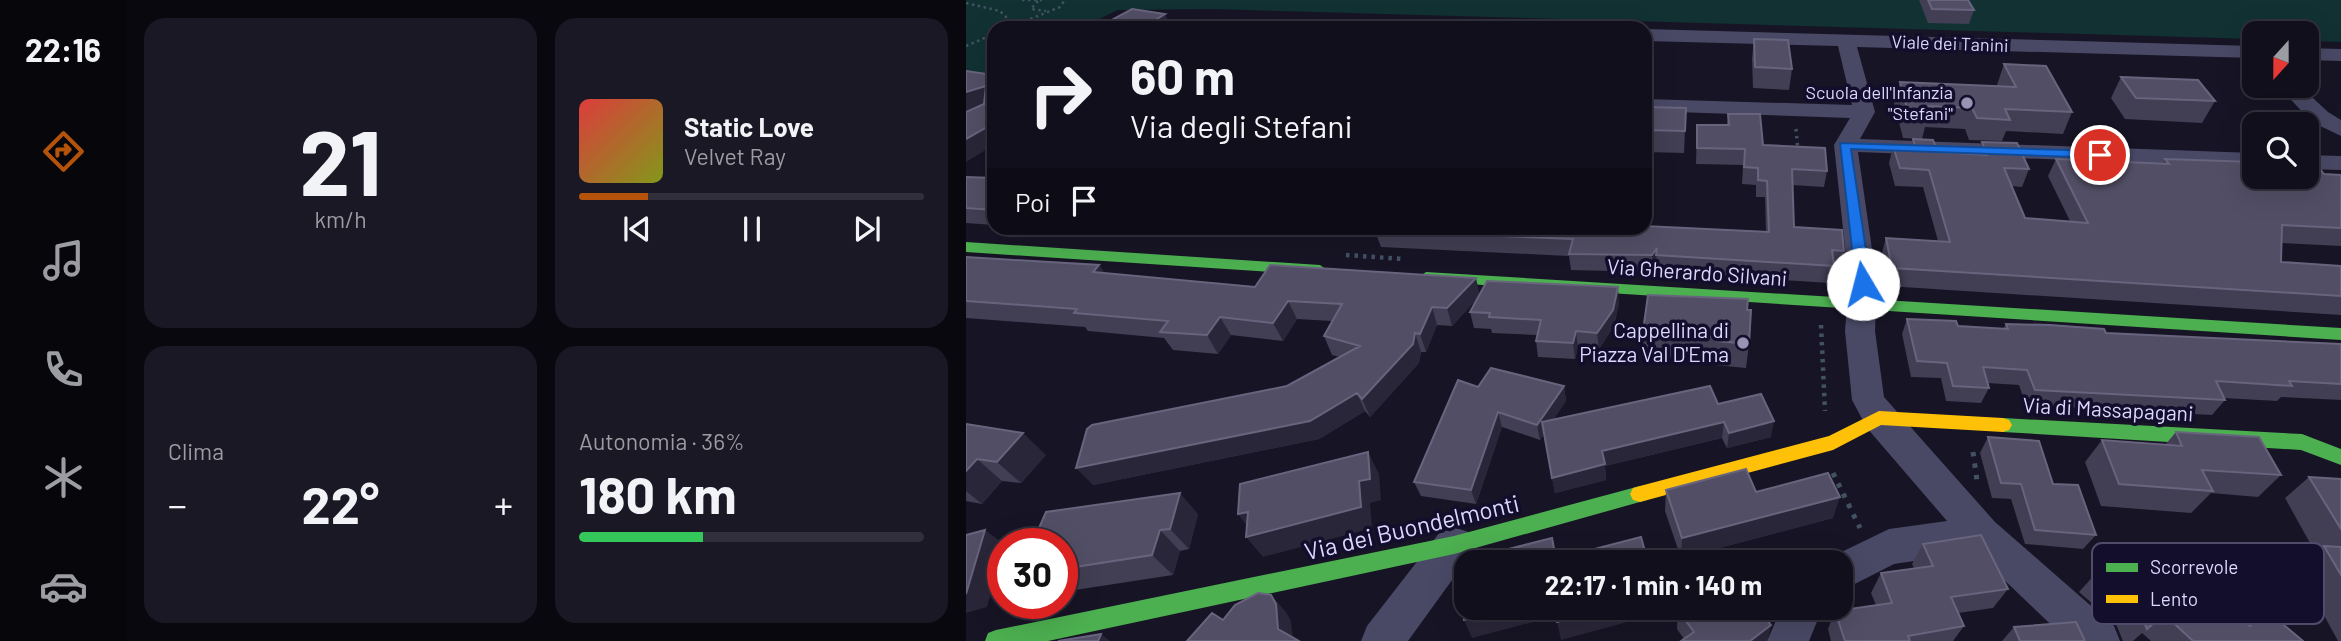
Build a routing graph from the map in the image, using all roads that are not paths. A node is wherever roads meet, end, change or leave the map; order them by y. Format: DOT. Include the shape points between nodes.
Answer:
graph roads {
  1 [pos="1652,35"];
  2 [pos="1846,41"];
  3 [pos="2242,53"];
  4 [pos="2319,54"];
  5 [pos="2341,55"];
  6 [pos="2300,98"];
  7 [pos="1652,105"];
  8 [pos="1864,113"];
  9 [pos="2341,129"];
  10 [pos="1845,145"];
  11 [pos="2242,160"];
  12 [pos="2319,162"];
  13 [pos="2341,163"];
  14 [pos="966,247"];
  15 [pos="1338,271"];
  16 [pos="1406,275"];
  17 [pos="1863,305"];
  18 [pos="2341,334"];
  19 [pos="1879,418"];
  20 [pos="2341,457"];
  21 [pos="1982,534"];
  22 [pos="1454,545"];
  23 [pos="1853,566"];
  24 [pos="1797,620"];
  25 [pos="996,641"];
  26 [pos="1382,641"];
  27 [pos="1788,641"];
  28 [pos="2099,641"];
  1 -- 2 [label="street, Viale dei Tanini"];
  2 -- 3 [label="street, Viale dei Tanini"];
  2 -- 8 [label="street"];
  4 -- 5 [label="street"];
  6 -- 9 [label="street"];
  7 -- 8 [label="street"];
  8 -- 10 [label="street"];
  10 -- 11 [label="street"];
  10 -- 17 [label="street"];
  12 -- 13 [label="street"];
  14 -- 15 [label="main road"];
  16 -- 17 [label="main road, Via Gherardo Silvani"];
  17 -- 18 [label="main road, Via Gherardo Silvani"];
  17 -- 19 [label="street" via="1864,384"];
  19 -- 20 [label="main road, Via di Massapagani" via="2302,442"];
  19 -- 21 [label="street"];
  19 -- 22 [label="main road, Via dei Buondelmonti" via="1833,442"];
  21 -- 23 [label="street" via="1889,547"];
  21 -- 28 [label="street"];
  22 -- 25 [label="main road, Via dei Buondelmonti"];
  22 -- 26 [label="street"];
  24 -- 27 [label="street"];
}
